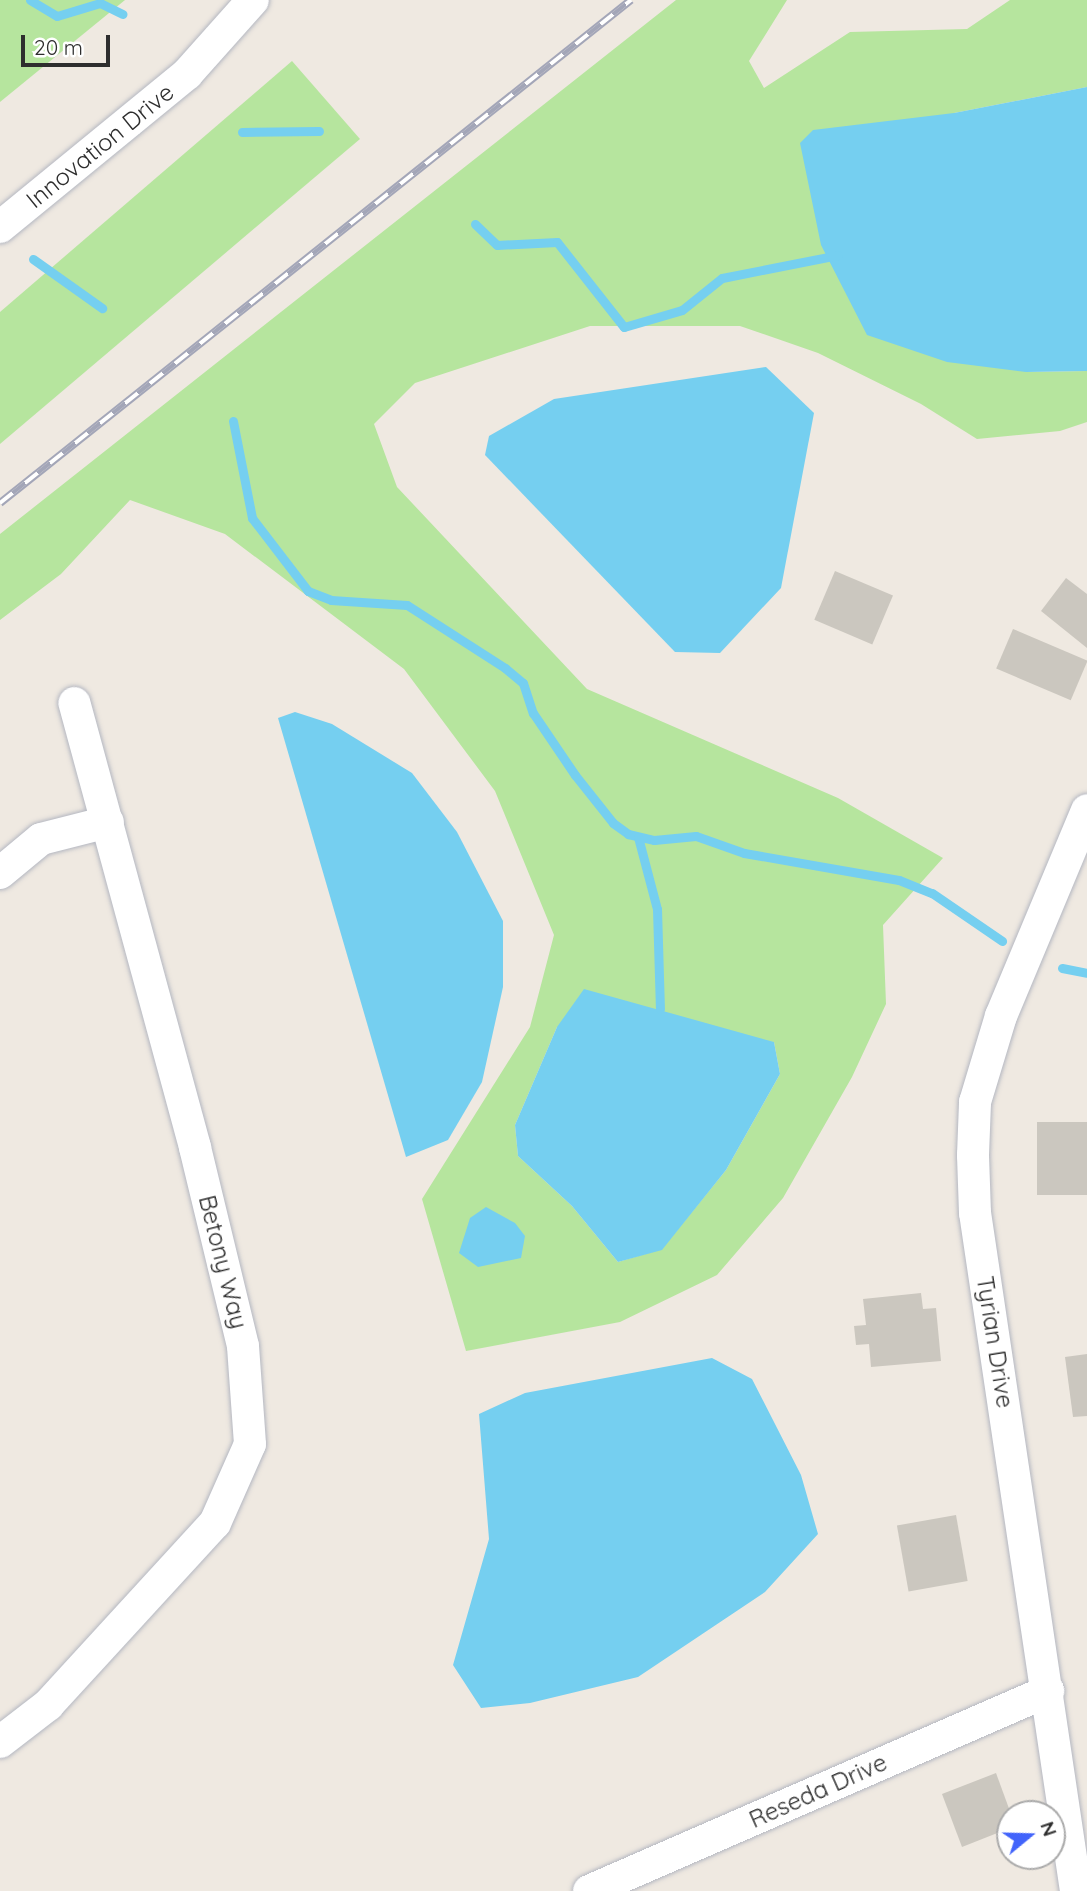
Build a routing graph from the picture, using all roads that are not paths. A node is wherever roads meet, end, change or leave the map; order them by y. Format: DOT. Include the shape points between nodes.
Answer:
graph roads {
  1 [pos="253,0"];
  2 [pos="0,227"];
  3 [pos="74,703"];
  4 [pos="1087,810"];
  5 [pos="108,822"];
  6 [pos="0,873"];
  7 [pos="1048,1691"];
  8 [pos="0,1742"];
  9 [pos="589,1891"];
  10 [pos="1076,1891"];
  1 -- 2 [label="street, Innovation Drive" via="187,74"];
  3 -- 5 [label="street, Betony Way"];
  4 -- 7 [label="street, Tyrian Drive" via="1001,1016 975,1102 975,1213"];
  5 -- 6 [label="street" via="41,839"];
  5 -- 8 [label="street, Betony Way" via="243,1346 250,1444 215,1523 48,1705"];
  7 -- 9 [label="street, Reseda Drive"];
  7 -- 10 [label="street, Tyrian Drive"];
}
